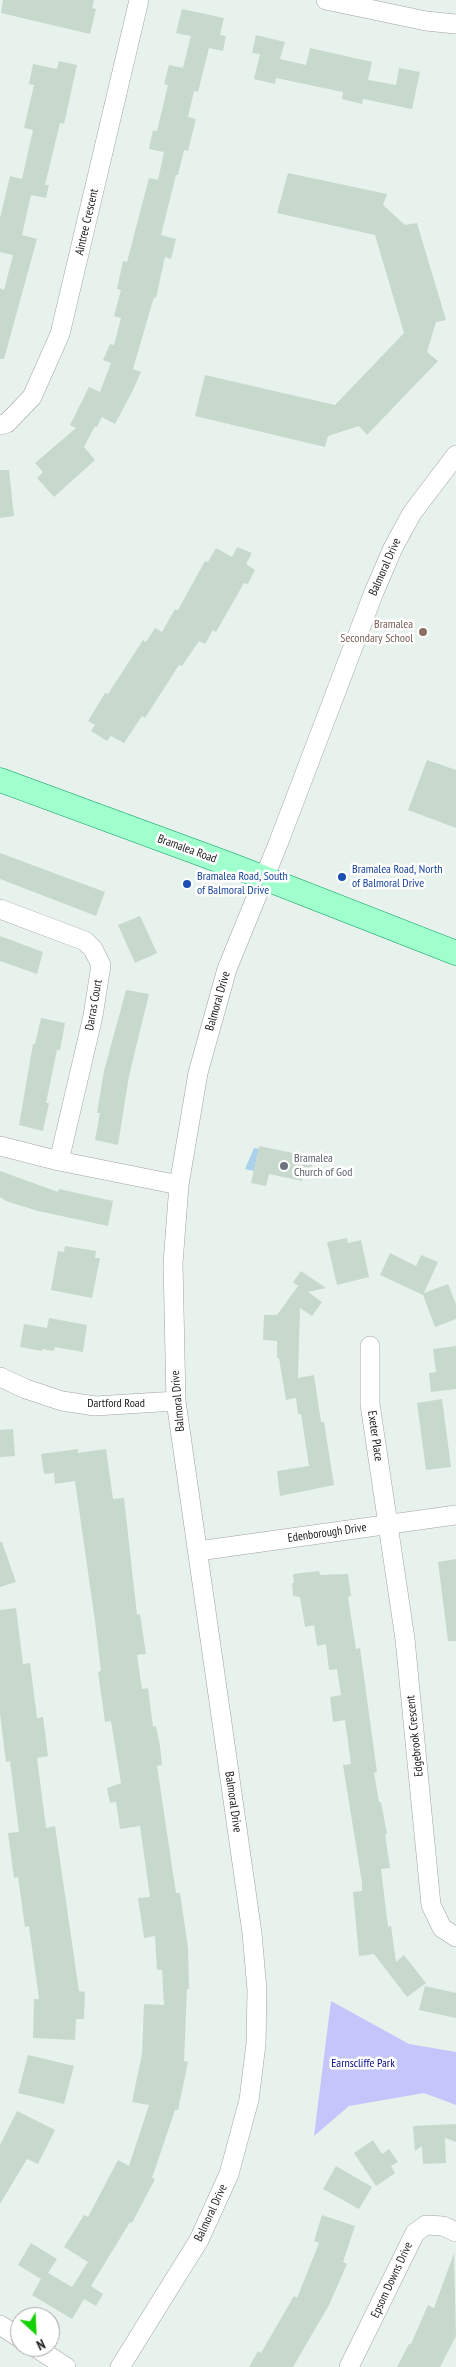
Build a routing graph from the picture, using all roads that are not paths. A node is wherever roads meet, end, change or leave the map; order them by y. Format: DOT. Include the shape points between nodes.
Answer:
graph roads {
  1 [pos="139,0"];
  2 [pos="326,0"];
  3 [pos="456,24"];
  4 [pos="0,425"];
  5 [pos="454,459"];
  6 [pos="0,780"];
  7 [pos="264,878"];
  8 [pos="0,909"];
  9 [pos="456,953"];
  10 [pos="0,1146"];
  11 [pos="59,1161"];
  12 [pos="179,1185"];
  13 [pos="370,1346"];
  14 [pos="0,1377"];
  15 [pos="176,1401"];
  16 [pos="456,1515"];
  17 [pos="388,1525"];
  18 [pos="198,1551"];
  19 [pos="456,1938"];
  20 [pos="456,2232"];
  21 [pos="50,2357"];
  22 [pos="66,2367"];
  23 [pos="120,2367"];
  24 [pos="349,2367"];
  1 -- 4 [label="street, Aintree Crescent" via="60,334 32,397"];
  2 -- 3 [label="street" via="426,22"];
  5 -- 7 [label="street, Balmoral Drive" via="412,513 393,548"];
  6 -- 7 [label="main road, Bramalea Road"];
  7 -- 9 [label="main road, Bramalea Road"];
  7 -- 12 [label="street, Balmoral Drive" via="227,969 212,1020 198,1073"];
  8 -- 11 [label="street, Darras Court" via="85,941 101,965 93,1016"];
  10 -- 11 [label="street"];
  11 -- 12 [label="street"];
  12 -- 15 [label="street, Balmoral Drive" via="173,1263"];
  13 -- 17 [label="street, Exeter Place" via="370,1404"];
  14 -- 15 [label="street, Dartford Road" via="62,1401 96,1406"];
  15 -- 18 [label="street, Balmoral Drive"];
  16 -- 17 [label="street, Edenborough Drive"];
  17 -- 18 [label="street, Edenborough Drive"];
  17 -- 19 [label="street, Edgebrook Crescent" via="406,1648 431,1905 442,1928"];
  18 -- 23 [label="street, Balmoral Drive" via="252,1933 257,1990 256,2044 249,2100 229,2174 199,2240"];
  20 -- 24 [label="street, Epsom Downs Drive" via="443,2226 426,2225 415,2233"];
  21 -- 22 [label="street"];
}
